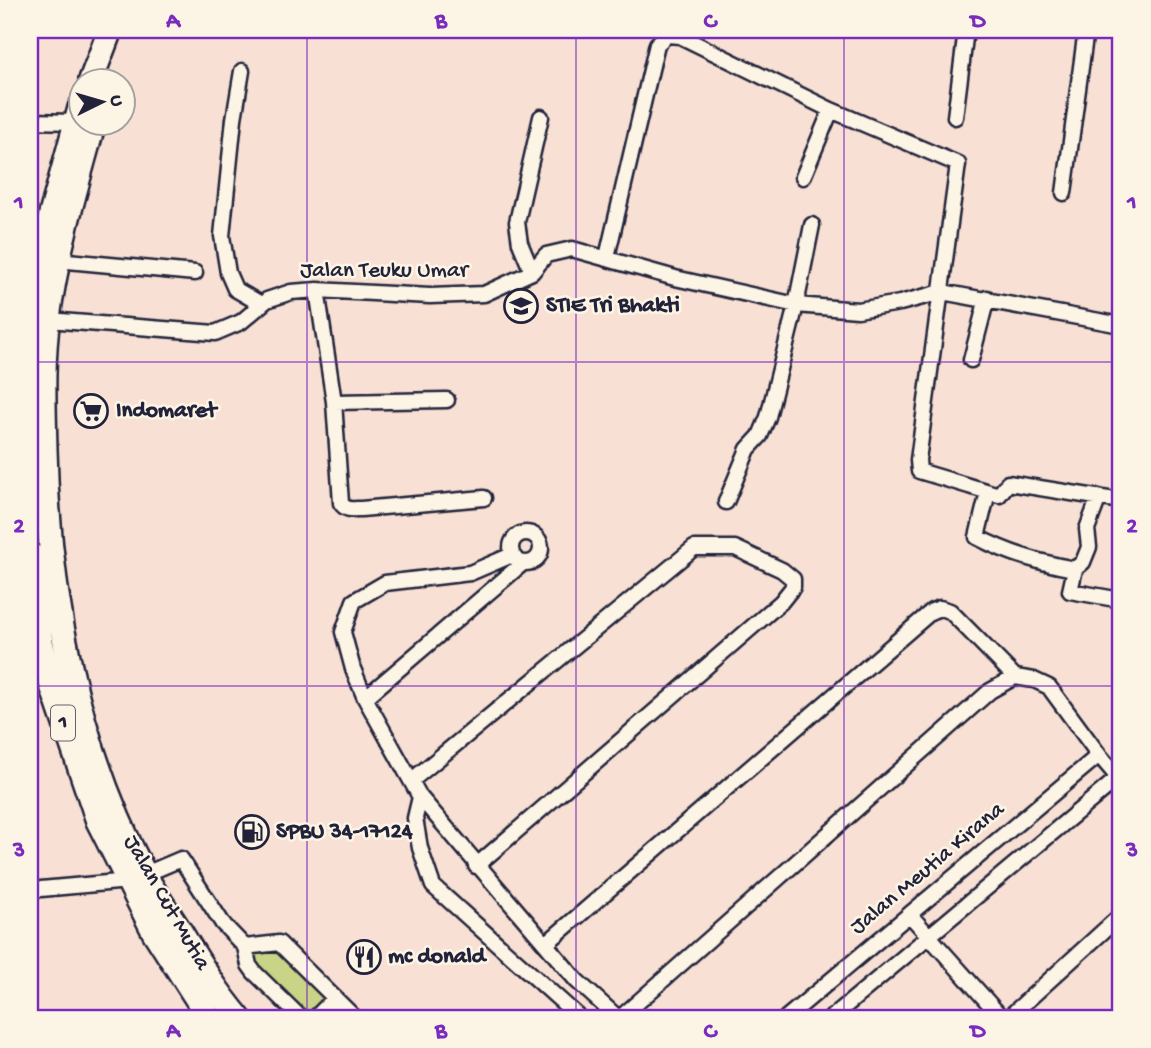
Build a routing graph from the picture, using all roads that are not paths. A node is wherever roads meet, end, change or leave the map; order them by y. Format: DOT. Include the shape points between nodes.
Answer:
graph roads {
  1 [pos="110,30"];
  2 [pos="126,30"];
  3 [pos="966,30"];
  4 [pos="1086,30"];
  5 [pos="1098,30"];
  6 [pos="661,32"];
  7 [pos="1121,32"];
  8 [pos="96,66"];
  9 [pos="112,66"];
  10 [pos="242,71"];
  11 [pos="831,110"];
  12 [pos="541,117"];
  13 [pos="955,117"];
  14 [pos="66,119"];
  15 [pos="30,121"];
  16 [pos="77,136"];
  17 [pos="81,136"];
  18 [pos="803,177"];
  19 [pos="1064,193"];
  20 [pos="812,225"];
  21 [pos="607,257"];
  22 [pos="57,260"];
  23 [pos="532,272"];
  24 [pos="195,273"];
  25 [pos="317,290"];
  26 [pos="943,292"];
  27 [pos="987,298"];
  28 [pos="261,304"];
  29 [pos="796,305"];
  30 [pos="39,320"];
  31 [pos="1121,325"];
  32 [pos="971,360"];
  33 [pos="447,400"];
  34 [pos="334,402"];
  35 [pos="988,492"];
  36 [pos="1099,497"];
  37 [pos="485,498"];
  38 [pos="1121,501"];
  39 [pos="726,502"];
  40 [pos="30,554"];
  41 [pos="1075,569"];
  42 [pos="1121,600"];
  43 [pos="1015,677"];
  44 [pos="365,698"];
  45 [pos="1099,755"];
  46 [pos="1120,779"];
  47 [pos="411,782"];
  48 [pos="420,797"];
  49 [pos="476,866"];
  50 [pos="137,878"];
  51 [pos="30,890"];
  52 [pos="910,915"];
  53 [pos="1121,915"];
  54 [pos="929,936"];
  55 [pos="547,943"];
  56 [pos="245,947"];
  57 [pos="577,981"];
  58 [pos="335,998"];
  59 [pos="560,1000"];
  60 [pos="209,1018"];
  61 [pos="239,1018"];
  62 [pos="301,1018"];
  63 [pos="315,1018"];
  64 [pos="355,1018"];
  65 [pos="580,1018"];
  66 [pos="619,1018"];
  67 [pos="786,1018"];
  68 [pos="831,1018"];
  69 [pos="1002,1018"];
  70 [pos="1008,1018"];
  1 -- 8 [label="highway"];
  2 -- 9 [label="highway"];
  3 -- 13 [label="street"];
  4 -- 19 [label="street"];
  5 -- 7 [label="street"];
  6 -- 11 [label="street" via="680,36"];
  6 -- 21 [label="street"];
  10 -- 28 [label="street" via="222,236 235,289"];
  11 -- 18 [label="street"];
  11 -- 26 [label="street" via="958,164"];
  12 -- 23 [label="street" via="517,222"];
  14 -- 15 [label="street"];
  16 -- 30 [label="highway, Jalan Cut Mutia / 1" via="41,251"];
  17 -- 22 [label="highway, Jalan Cut Mutia / 1"];
  20 -- 29 [label="street"];
  21 -- 23 [label="street, Jalan Teuku Umar" via="572,249 546,256"];
  21 -- 29 [label="street, Jalan Teuku Umar" via="675,278"];
  22 -- 24 [label="street"];
  22 -- 30 [label="highway, Jalan Cut Mutia / 1"];
  23 -- 25 [label="street, Jalan Teuku Umar" via="484,294"];
  25 -- 28 [label="street, Jalan Teuku Umar" via="291,292"];
  25 -- 34 [label="street"];
  26 -- 27 [label="street"];
  26 -- 29 [label="street, Jalan Teuku Umar" via="858,310"];
  26 -- 35 [label="street" via="919,471"];
  27 -- 31 [label="street"];
  27 -- 32 [label="street"];
  28 -- 30 [label="street, Jalan Teuku Umar" via="241,322 215,333"];
  29 -- 39 [label="street" via="768,417 748,449"];
  30 -- 50 [label="highway, Jalan Cut Mutia / 1" via="46,486 60,611 86,726"];
  33 -- 34 [label="street"];
  34 -- 37 [label="street" via="341,503 348,510"];
  35 -- 36 [label="street" via="999,495 1007,483"];
  35 -- 41 [label="street" via="977,537 1005,552"];
  36 -- 38 [label="street"];
  36 -- 41 [label="street" via="1087,529 1089,547"];
  40 -- 50 [label="highway, Jalan Cut Mutia / 1" via="41,642 57,702 98,821"];
  41 -- 42 [label="street" via="1070,591"];
  43 -- 45 [label="street" via="1049,687"];
  43 -- 55 [label="street" via="950,611 932,611"];
  43 -- 66 [label="street" via="990,691"];
  44 -- 44 [label="street" via="343,632 354,601 385,583 470,573 518,559"];
  44 -- 47 [label="street"];
  45 -- 46 [label="street"];
  45 -- 52 [label="street, Jalan Meutia Kirana"];
  46 -- 54 [label="street"];
  47 -- 48 [label="street"];
  47 -- 49 [label="street" via="695,548 735,548 793,579 793,587 781,602"];
  48 -- 49 [label="street"];
  48 -- 59 [label="street" via="415,818 433,886"];
  49 -- 55 [label="street"];
  50 -- 51 [label="street"];
  50 -- 56 [label="street" via="181,859 223,924"];
  50 -- 60 [label="highway, Jalan Cut Mutia / 1" via="154,932"];
  50 -- 61 [label="highway, Jalan Cut Mutia / 1"];
  52 -- 54 [label="street"];
  52 -- 67 [label="street, Jalan Meutia Kirana"];
  53 -- 70 [label="street"];
  54 -- 68 [label="street"];
  54 -- 69 [label="street"];
  55 -- 57 [label="street"];
  56 -- 58 [label="street" via="279,943"];
  56 -- 62 [label="street" via="254,972"];
  57 -- 59 [label="street"];
  57 -- 66 [label="street"];
  58 -- 63 [label="street"];
  58 -- 64 [label="street"];
  59 -- 65 [label="street"];
}
